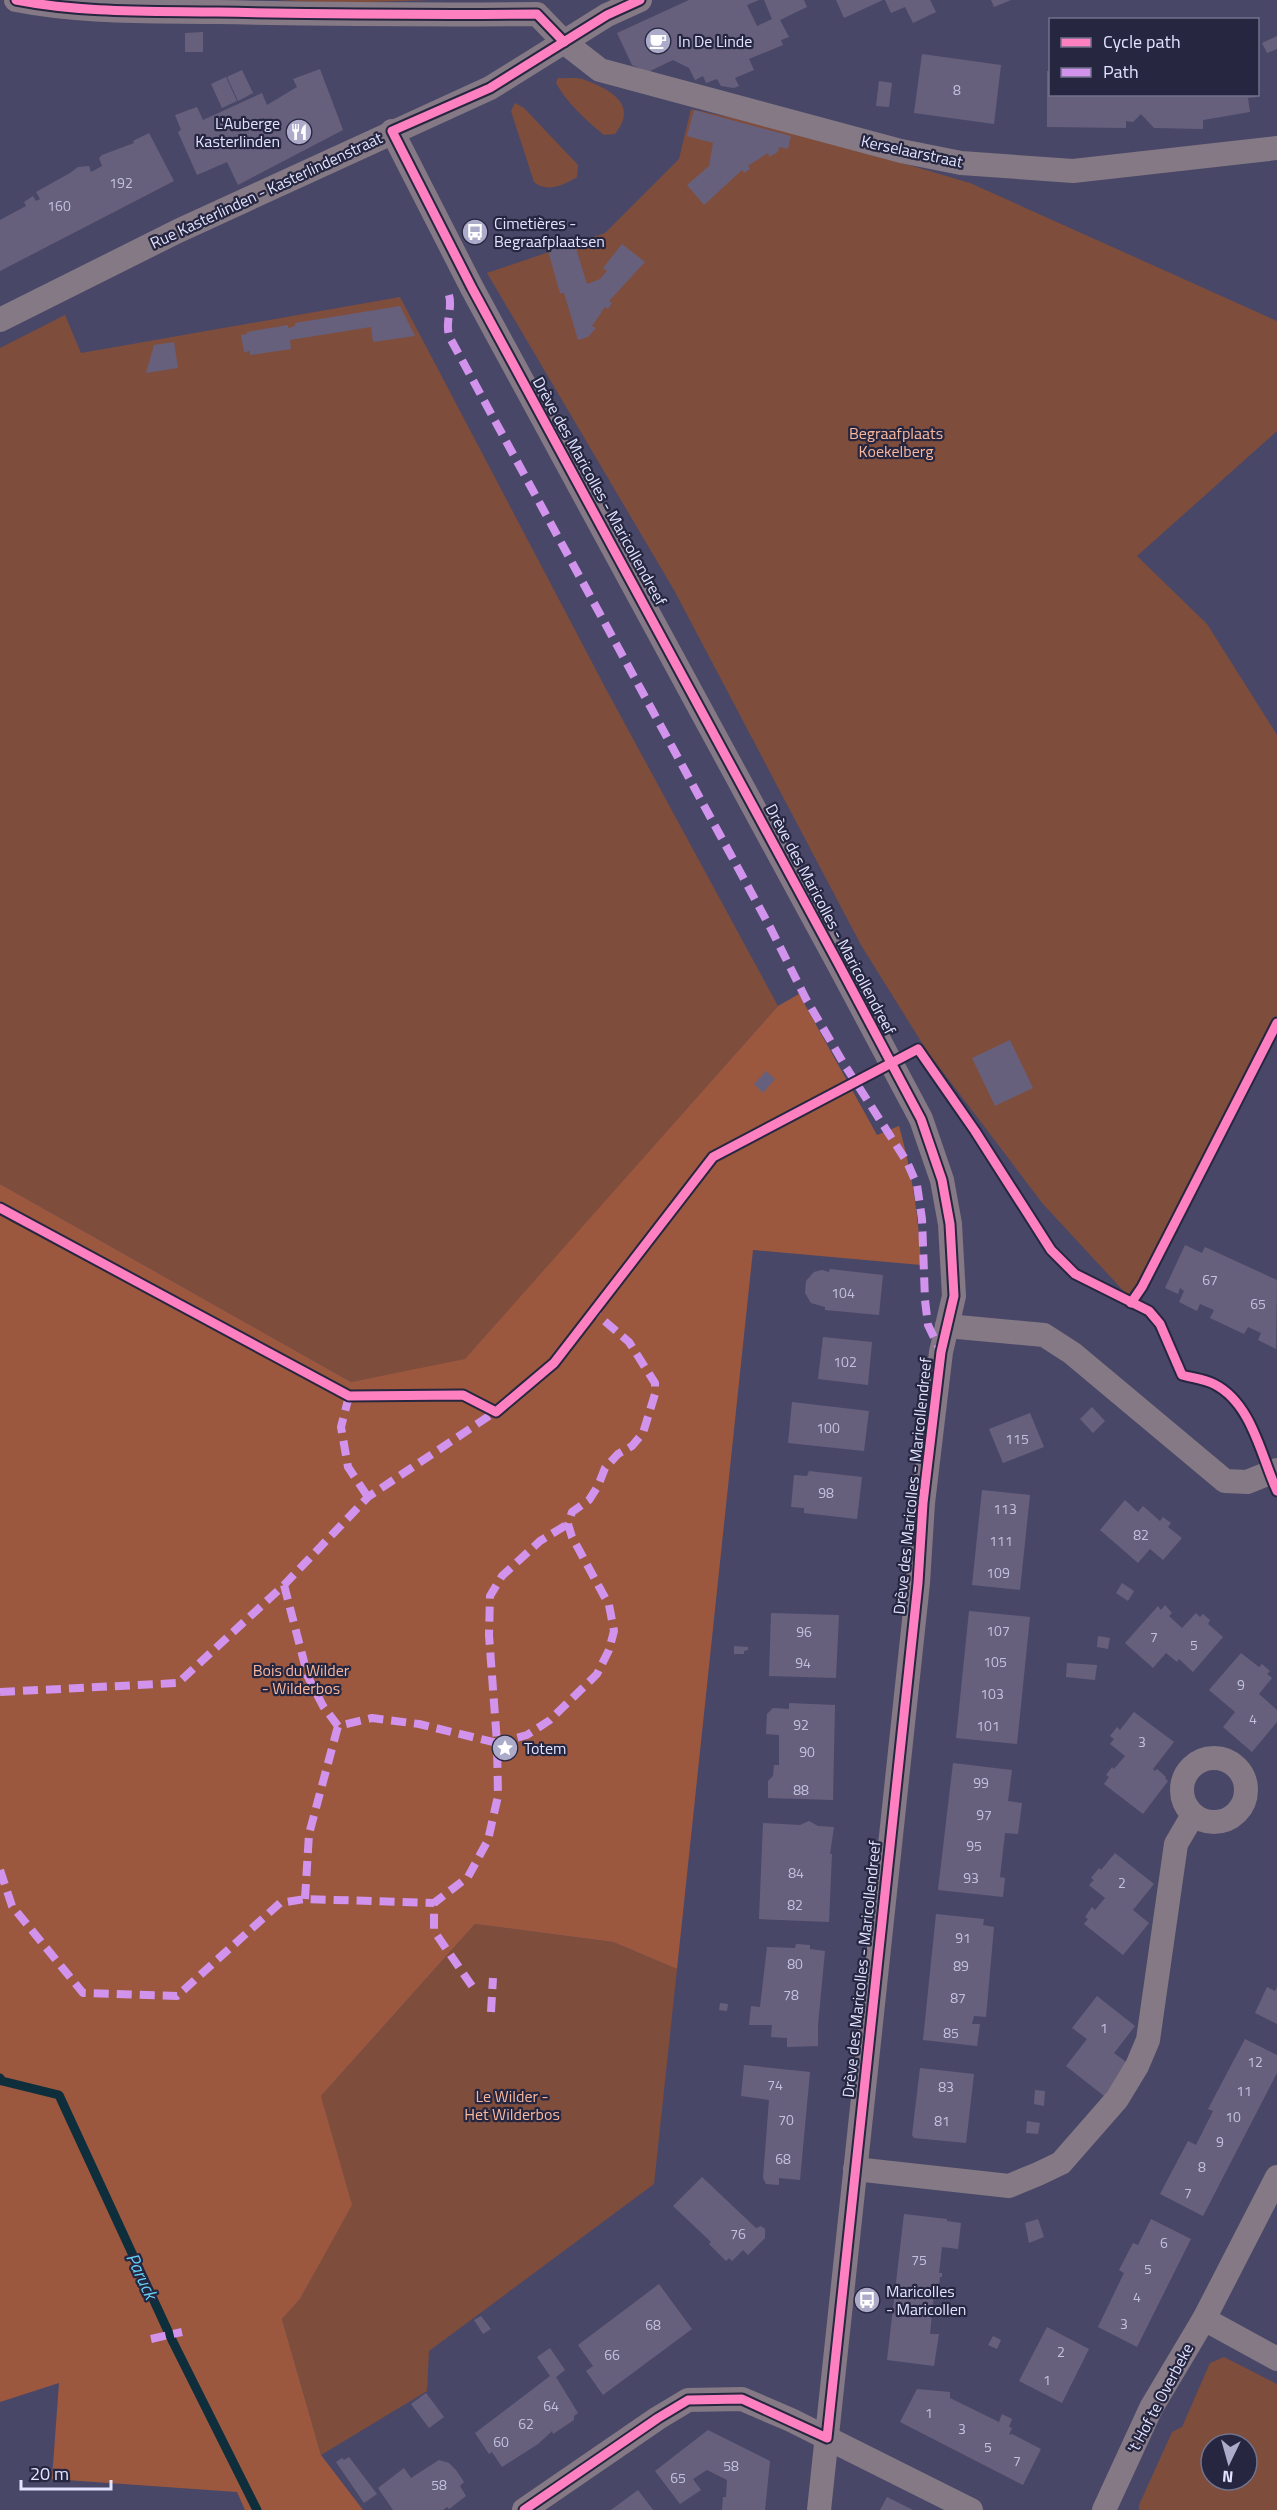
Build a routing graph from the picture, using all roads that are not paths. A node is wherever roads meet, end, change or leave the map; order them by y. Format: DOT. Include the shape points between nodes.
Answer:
graph roads {
  1 [pos="16,0"];
  2 [pos="640,0"];
  3 [pos="564,42"];
  4 [pos="392,131"];
  5 [pos="1277,148"];
  6 [pos="0,320"];
  7 [pos="947,1326"];
  8 [pos="1277,1470"];
  9 [pos="1193,1815"];
  10 [pos="855,2169"];
  11 [pos="1277,2177"];
  12 [pos="1204,2319"];
  13 [pos="1277,2359"];
  14 [pos="827,2438"];
  15 [pos="524,2510"];
  16 [pos="819,2510"];
  17 [pos="971,2510"];
  18 [pos="1104,2510"];
  1 -- 3 [label="street, Kerselaarstraat" via="51,7 126,10 537,14"];
  2 -- 3 [label="street, Rue Kasterlinden - Kasterlindenstraat"];
  3 -- 4 [label="street, Rue Kasterlinden - Kasterlindenstraat" via="490,88"];
  3 -- 5 [label="street, Kerselaarstraat" via="600,70 901,151 961,163 1073,171"];
  4 -- 6 [label="street, Rue Kasterlinden - Kasterlindenstraat"];
  4 -- 7 [label="street, Drève des Maricolles - Maricollendreef" via="472,288 921,1119 942,1180 950,1224 954,1296"];
  7 -- 8 [label="street" via="1044,1335 1072,1353 1225,1481 1247,1482"];
  7 -- 10 [label="street, Drève des Maricolles - Maricollendreef" via="940,1352 923,1503 918,1583"];
  9 -- 10 [label="street" via="1176,1844 1148,2040 1117,2098 1061,2163 1009,2186"];
  10 -- 14 [label="street, Drève des Maricolles - Maricollendreef"];
  11 -- 12 [label="street, 't Hof te Overbeke"];
  12 -- 13 [label="street"];
  12 -- 18 [label="street, 't Hof te Overbeke" via="1151,2408"];
  14 -- 15 [label="street" via="742,2399 688,2400"];
  14 -- 16 [label="street, Drève des Maricolles - Maricollendreef"];
  14 -- 17 [label="street"];
}
